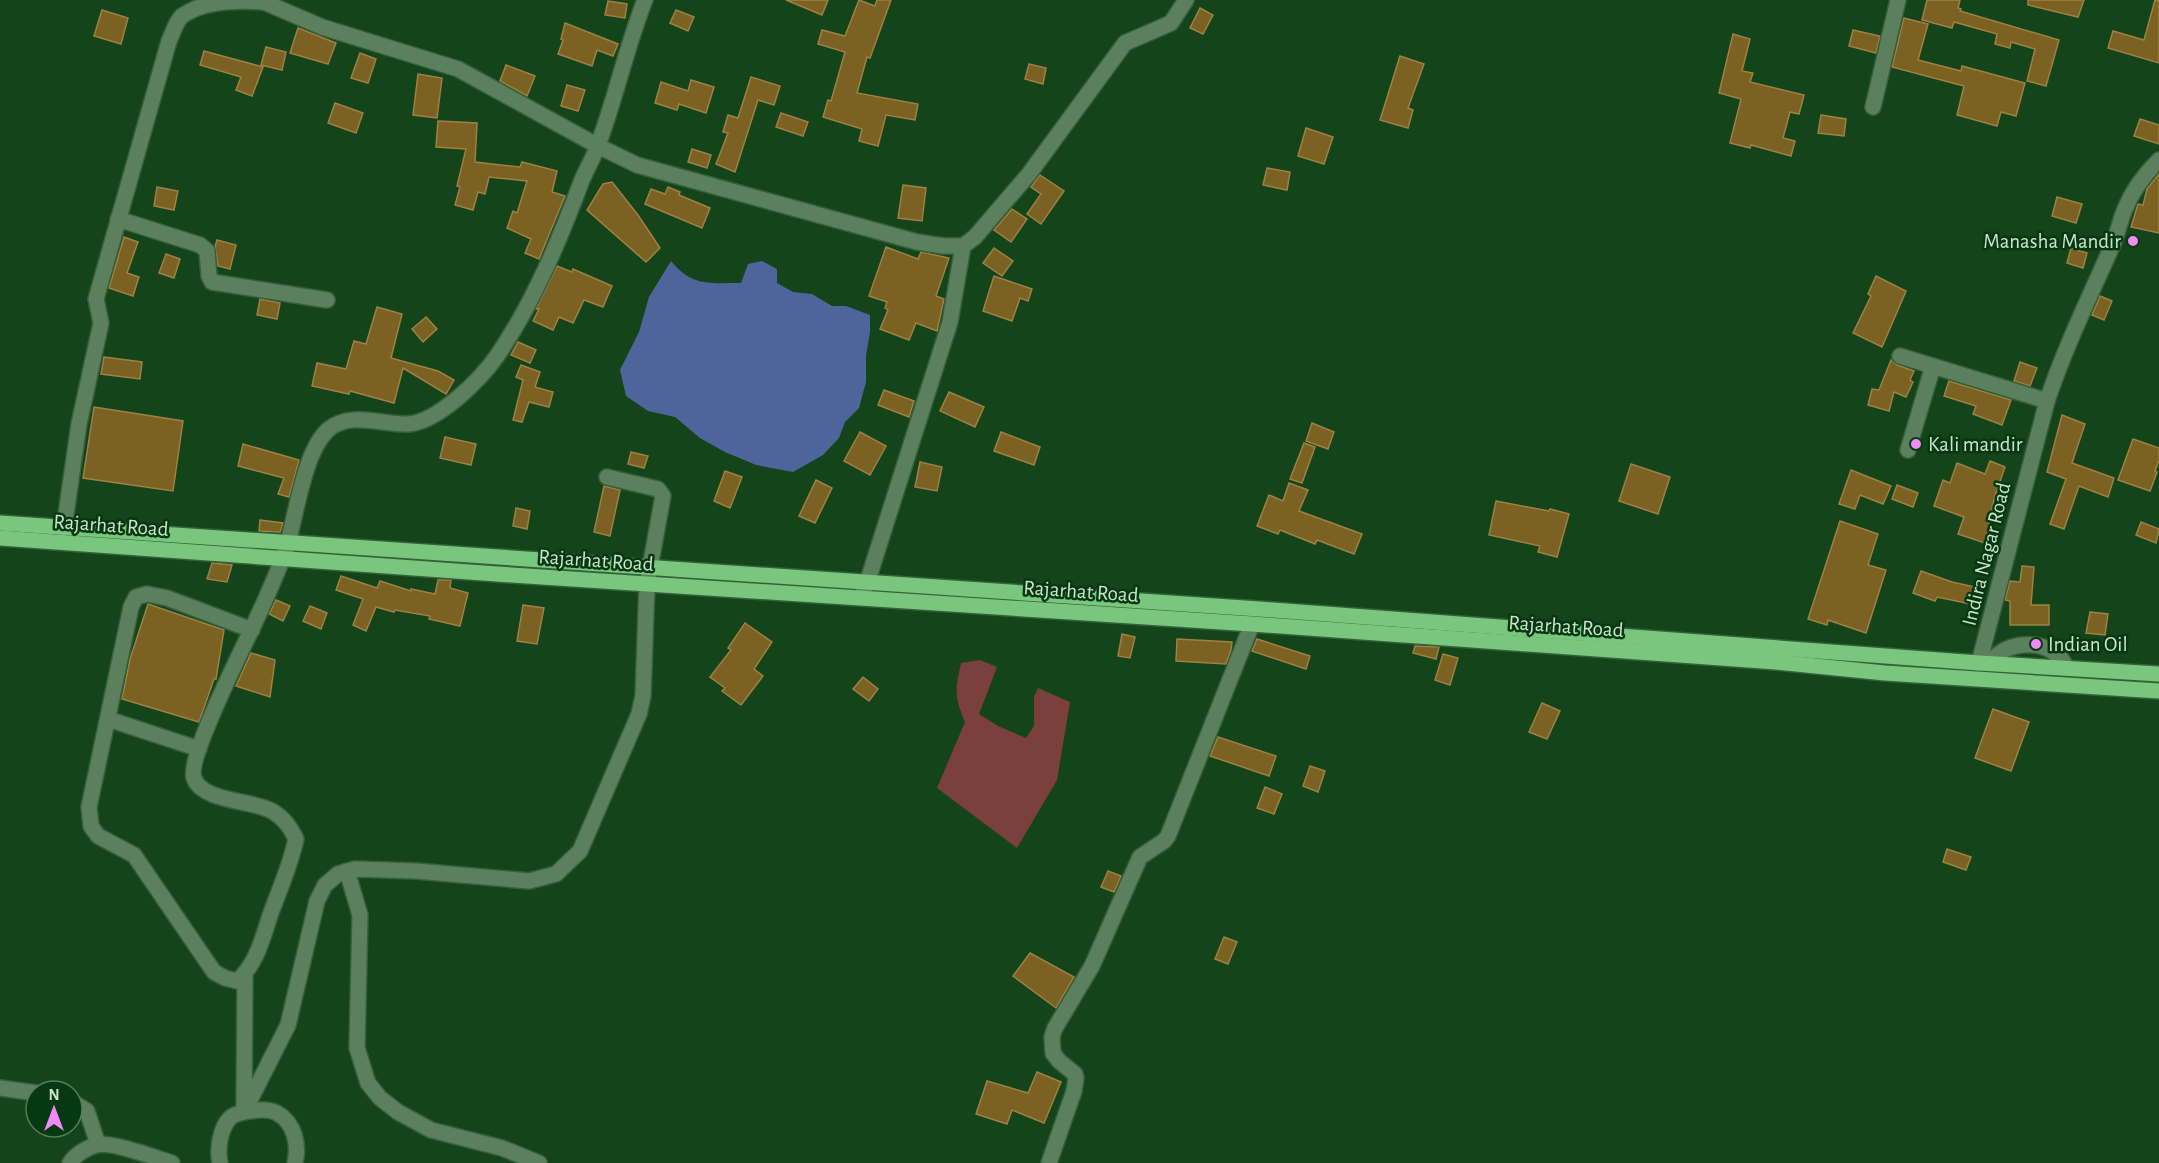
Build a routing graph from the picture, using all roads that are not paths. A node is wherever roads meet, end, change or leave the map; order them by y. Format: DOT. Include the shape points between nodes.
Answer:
graph roads {
  1 [pos="645,0"];
  2 [pos="1186,0"];
  3 [pos="1898,0"];
  4 [pos="264,1"];
  5 [pos="1873,107"];
  6 [pos="598,146"];
  7 [pos="2159,160"];
  8 [pos="118,219"];
  9 [pos="963,246"];
  10 [pos="327,300"];
  11 [pos="1900,356"];
  12 [pos="1933,366"];
  13 [pos="2047,401"];
  14 [pos="1908,450"];
  15 [pos="607,477"];
  16 [pos="0,523"];
  17 [pos="63,528"];
  18 [pos="0,538"];
  19 [pos="288,543"];
  20 [pos="283,558"];
  21 [pos="649,576"];
  22 [pos="867,583"];
  23 [pos="860,598"];
  24 [pos="1252,624"];
  25 [pos="249,637"];
  26 [pos="1985,663"];
  27 [pos="2159,674"];
  28 [pos="2159,691"];
  29 [pos="108,719"];
  30 [pos="199,749"];
  31 [pos="348,871"];
  32 [pos="245,974"];
  33 [pos="0,1088"];
  34 [pos="24,1091"];
  35 [pos="84,1109"];
  36 [pos="244,1112"];
  37 [pos="98,1144"];
  38 [pos="70,1163"];
  39 [pos="172,1163"];
  40 [pos="220,1163"];
  41 [pos="295,1163"];
  42 [pos="538,1163"];
  43 [pos="1049,1163"];
  1 -- 6 [label="street"];
  2 -- 9 [label="street" via="1171,23 1125,43 1029,174"];
  3 -- 5 [label="street"];
  4 -- 6 [label="street" via="321,27 458,69"];
  4 -- 8 [label="street" via="216,0 181,17 169,41"];
  6 -- 9 [label="street" via="637,165 917,242"];
  6 -- 19 [label="street" via="543,276 495,359 441,411 421,422 344,421 328,430 310,461"];
  7 -- 13 [label="street, Indira Nagar Road" via="2139,183 2125,208"];
  8 -- 10 [label="street" via="200,245 207,251 212,282"];
  8 -- 17 [label="street" via="96,299 100,323"];
  9 -- 22 [label="street" via="950,322"];
  11 -- 12 [label="street"];
  12 -- 13 [label="street"];
  12 -- 14 [label="street"];
  13 -- 26 [label="street, Indira Nagar Road"];
  15 -- 21 [label="street" via="662,492"];
  16 -- 17 [label="main road, Rajarhat Road"];
  17 -- 19 [label="main road, Rajarhat Road"];
  18 -- 20 [label="main road, Rajarhat Road"];
  19 -- 20 [label="street"];
  19 -- 21 [label="main road, Rajarhat Road"];
  20 -- 21 [label="main road, Rajarhat Road"];
  20 -- 25 [label="street"];
  21 -- 22 [label="main road, Rajarhat Road"];
  21 -- 23 [label="main road, Rajarhat Road"];
  21 -- 31 [label="street" via="639,714 580,851 556,874 529,881 416,871"];
  22 -- 23 [label="street"];
  22 -- 26 [label="main road, Rajarhat Road"];
  23 -- 24 [label="main road, Rajarhat Road"];
  24 -- 28 [label="main road, Rajarhat Road"];
  24 -- 43 [label="street" via="1168,836 1140,857 1092,966 1055,1028 1053,1053 1076,1078"];
  25 -- 29 [label="street" via="167,598 147,594 136,597"];
  25 -- 30 [label="street"];
  26 -- 27 [label="main road, Rajarhat Road"];
  29 -- 30 [label="street"];
  29 -- 32 [label="street" via="89,807 90,826 98,836 134,855 214,972 237,981"];
  30 -- 32 [label="street" via="193,768 194,778 202,788 270,810 288,823 296,839 257,952"];
  31 -- 36 [label="street" via="325,885 317,901 288,1025"];
  31 -- 42 [label="street" via="360,915 357,1048 368,1083 398,1112 431,1130"];
  32 -- 36 [label="street"];
  33 -- 34 [label="street"];
  35 -- 37 [label="street"];
  36 -- 40 [label="street" via="230,1118 223,1130"];
  36 -- 41 [label="street" via="276,1113 289,1126 297,1139"];
  37 -- 38 [label="street"];
  37 -- 39 [label="street"];
}
